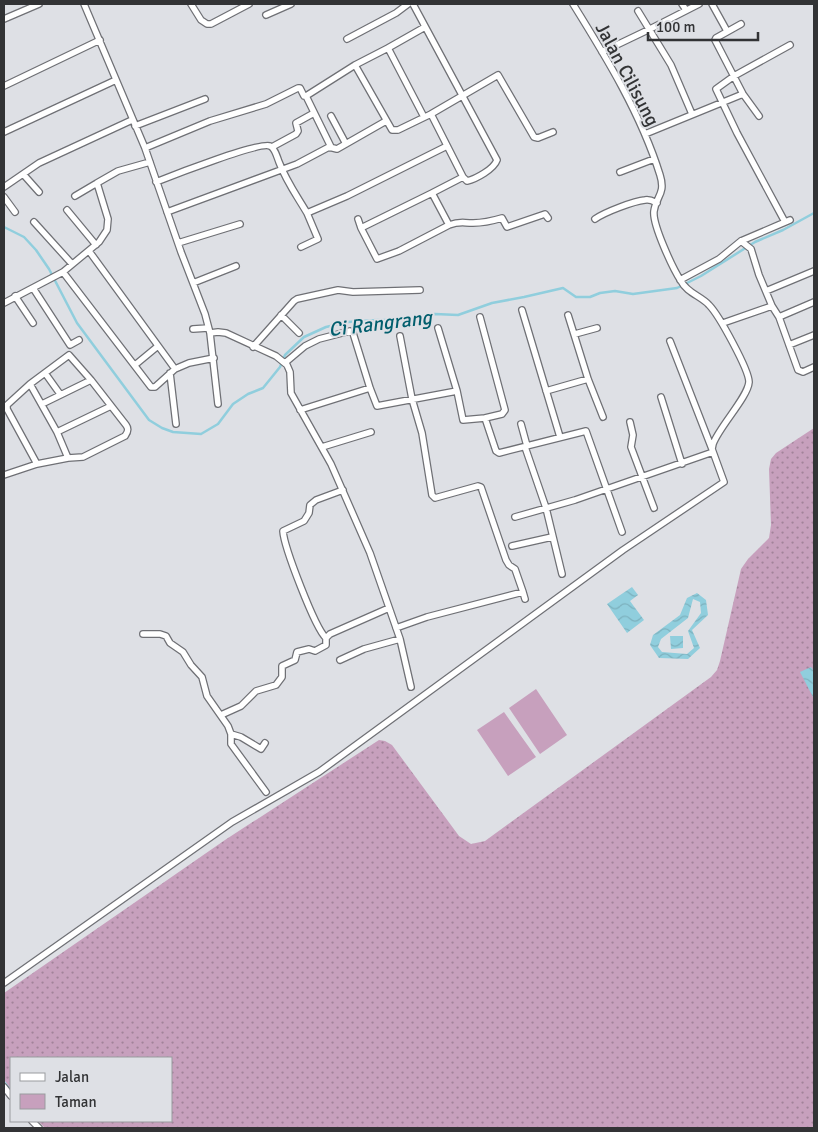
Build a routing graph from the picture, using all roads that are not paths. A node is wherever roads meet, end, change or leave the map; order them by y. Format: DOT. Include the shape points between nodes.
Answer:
graph roads {
  1 [pos="39,4"];
  2 [pos="84,4"];
  3 [pos="191,4"];
  4 [pos="249,4"];
  5 [pos="291,4"];
  6 [pos="408,4"];
  7 [pos="413,4"];
  8 [pos="574,4"];
  9 [pos="682,4"];
  10 [pos="699,4"];
  11 [pos="712,4"];
  12 [pos="240,6"];
  13 [pos="686,10"];
  14 [pos="638,11"];
  15 [pos="266,15"];
  16 [pos="4,19"];
  17 [pos="741,24"];
  18 [pos="425,27"];
  19 [pos="650,30"];
  20 [pos="728,31"];
  21 [pos="347,39"];
  22 [pos="100,40"];
  23 [pos="790,45"];
  24 [pos="388,48"];
  25 [pos="602,52"];
  26 [pos="356,65"];
  27 [pos="734,76"];
  28 [pos="116,80"];
  29 [pos="4,86"];
  30 [pos="743,94"];
  31 [pos="306,96"];
  32 [pos="461,96"];
  33 [pos="205,99"];
  34 [pos="722,102"];
  35 [pos="314,113"];
  36 [pos="431,114"];
  37 [pos="692,114"];
  38 [pos="331,116"];
  39 [pos="759,116"];
  40 [pos="424,117"];
  41 [pos="386,121"];
  42 [pos="134,123"];
  43 [pos="4,132"];
  44 [pos="553,132"];
  45 [pos="644,134"];
  46 [pos="346,144"];
  47 [pos="447,146"];
  48 [pos="272,147"];
  49 [pos="331,147"];
  50 [pos="145,148"];
  51 [pos="654,159"];
  52 [pos="150,162"];
  53 [pos="282,170"];
  54 [pos="620,172"];
  55 [pos="23,174"];
  56 [pos="463,177"];
  57 [pos="156,182"];
  58 [pos="98,183"];
  59 [pos="4,187"];
  60 [pos="39,192"];
  61 [pos="432,193"];
  62 [pos="74,196"];
  63 [pos="4,197"];
  64 [pos="657,203"];
  65 [pos="67,210"];
  66 [pos="15,212"];
  67 [pos="167,212"];
  68 [pos="307,213"];
  69 [pos="548,218"];
  70 [pos="358,219"];
  71 [pos="596,219"];
  72 [pos="34,222"];
  73 [pos="240,224"];
  74 [pos="449,225"];
  75 [pos="361,228"];
  76 [pos="741,241"];
  77 [pos="178,243"];
  78 [pos="98,244"];
  79 [pos="301,247"];
  80 [pos="89,252"];
  81 [pos="72,264"];
  82 [pos="236,266"];
  83 [pos="814,271"];
  84 [pos="63,272"];
  85 [pos="681,282"];
  86 [pos="193,283"];
  87 [pos="33,288"];
  88 [pos="420,290"];
  89 [pos="766,291"];
  90 [pos="15,296"];
  91 [pos="814,302"];
  92 [pos="4,303"];
  93 [pos="772,306"];
  94 [pos="522,310"];
  95 [pos="281,315"];
  96 [pos="568,315"];
  97 [pos="779,317"];
  98 [pos="480,318"];
  99 [pos="33,323"];
  100 [pos="723,323"];
  101 [pos="438,328"];
  102 [pos="597,328"];
  103 [pos="193,329"];
  104 [pos="209,330"];
  105 [pos="298,333"];
  106 [pos="575,334"];
  107 [pos="400,336"];
  108 [pos="814,336"];
  109 [pos="79,340"];
  110 [pos="670,341"];
  111 [pos="789,345"];
  112 [pos="158,346"];
  113 [pos="253,347"];
  114 [pos="214,358"];
  115 [pos="284,361"];
  116 [pos="135,366"];
  117 [pos="814,367"];
  118 [pos="175,369"];
  119 [pos="45,373"];
  120 [pos="170,373"];
  121 [pos="588,379"];
  122 [pos="91,380"];
  123 [pos="30,384"];
  124 [pos="370,388"];
  125 [pos="457,391"];
  126 [pos="546,391"];
  127 [pos="60,394"];
  128 [pos="661,397"];
  129 [pos="412,399"];
  130 [pos="42,404"];
  131 [pos="218,404"];
  132 [pos="111,406"];
  133 [pos="300,410"];
  134 [pos="485,418"];
  135 [pos="603,418"];
  136 [pos="630,422"];
  137 [pos="176,424"];
  138 [pos="521,424"];
  139 [pos="57,432"];
  140 [pos="371,432"];
  141 [pos="560,437"];
  142 [pos="322,447"];
  143 [pos="526,447"];
  144 [pos="713,450"];
  145 [pos="68,458"];
  146 [pos="37,464"];
  147 [pos="682,464"];
  148 [pos="4,475"];
  149 [pos="642,478"];
  150 [pos="607,489"];
  151 [pos="343,490"];
  152 [pos="546,508"];
  153 [pos="654,508"];
  154 [pos="516,517"];
  155 [pos="622,532"];
  156 [pos="552,537"];
  157 [pos="512,546"];
  158 [pos="562,574"];
  159 [pos="523,592"];
  160 [pos="525,599"];
  161 [pos="389,608"];
  162 [pos="396,628"];
  163 [pos="144,634"];
  164 [pos="326,638"];
  165 [pos="400,639"];
  166 [pos="340,660"];
  167 [pos="411,687"];
  168 [pos="221,715"];
  169 [pos="230,734"];
  170 [pos="265,743"];
  171 [pos="266,792"];
  172 [pos="4,983"];
  1 -- 16 [label="street"];
  2 -- 22 [label="street"];
  3 -- 12 [label="street" via="207,24"];
  4 -- 12 [label="street"];
  5 -- 15 [label="street"];
  6 -- 21 [label="street"];
  7 -- 18 [label="street"];
  8 -- 25 [label="street, Jalan Cilisung"];
  9 -- 13 [label="street"];
  10 -- 13 [label="street"];
  11 -- 20 [label="street"];
  13 -- 19 [label="street"];
  14 -- 19 [label="street"];
  17 -- 20 [label="street"];
  18 -- 24 [label="street"];
  18 -- 32 [label="street"];
  19 -- 25 [label="street"];
  19 -- 37 [label="street" via="671,65"];
  20 -- 27 [label="street" via="715,40"];
  22 -- 28 [label="street"];
  22 -- 29 [label="street"];
  23 -- 27 [label="street"];
  24 -- 26 [label="street"];
  24 -- 40 [label="street"];
  25 -- 45 [label="street, Jalan Cilisung"];
  26 -- 31 [label="street"];
  26 -- 41 [label="street"];
  27 -- 30 [label="street"];
  27 -- 34 [label="street" via="716,89"];
  28 -- 42 [label="street"];
  28 -- 43 [label="street"];
  30 -- 34 [label="street"];
  30 -- 39 [label="street"];
  31 -- 35 [label="street"];
  31 -- 50 [label="street" via="298,88 266,104 210,121"];
  32 -- 36 [label="street"];
  32 -- 44 [label="street" via="498,75 534,137"];
  32 -- 56 [label="street" via="497,160 468,182"];
  33 -- 42 [label="street"];
  34 -- 37 [label="street"];
  34 -- 76 [label="street" via="787,221"];
  35 -- 48 [label="street" via="296,123 296,134"];
  35 -- 49 [label="street"];
  36 -- 40 [label="street"];
  36 -- 47 [label="street"];
  37 -- 45 [label="street"];
  38 -- 46 [label="street"];
  40 -- 41 [label="street" via="396,131"];
  41 -- 46 [label="street"];
  42 -- 50 [label="street"];
  42 -- 55 [label="street" via="39,163"];
  45 -- 51 [label="street, Jalan Cilisung"];
  46 -- 49 [label="street" via="337,149"];
  47 -- 56 [label="street"];
  47 -- 68 [label="street"];
  48 -- 53 [label="street"];
  48 -- 57 [label="street" via="262,145"];
  49 -- 53 [label="street"];
  50 -- 52 [label="street"];
  51 -- 54 [label="street"];
  51 -- 64 [label="street, Jalan Cilisung" via="662,185"];
  52 -- 57 [label="street"];
  52 -- 58 [label="street" via="118,171"];
  53 -- 67 [label="street"];
  53 -- 68 [label="street"];
  55 -- 59 [label="street"];
  55 -- 60 [label="street"];
  56 -- 61 [label="street"];
  57 -- 67 [label="street"];
  58 -- 62 [label="street"];
  58 -- 78 [label="street" via="108,215 107,228"];
  61 -- 74 [label="street"];
  61 -- 75 [label="street"];
  63 -- 66 [label="street"];
  64 -- 71 [label="street" via="648,199 638,201"];
  64 -- 85 [label="street, Jalan Cilisung" via="654,213 657,228"];
  65 -- 78 [label="street"];
  67 -- 77 [label="street"];
  68 -- 79 [label="street" via="318,238"];
  69 -- 74 [label="street" via="545,214 506,226 502,218 488,222 460,221"];
  70 -- 75 [label="street"];
  72 -- 81 [label="street"];
  73 -- 77 [label="street"];
  74 -- 75 [label="street" via="379,260"];
  76 -- 85 [label="street"];
  76 -- 89 [label="street" via="749,247"];
  77 -- 86 [label="street"];
  78 -- 80 [label="street"];
  80 -- 81 [label="street"];
  80 -- 112 [label="street"];
  81 -- 84 [label="street"];
  82 -- 86 [label="street"];
  83 -- 89 [label="street"];
  84 -- 87 [label="street"];
  84 -- 116 [label="street"];
  85 -- 100 [label="street" via="709,305"];
  86 -- 104 [label="street"];
  87 -- 90 [label="street"];
  87 -- 109 [label="street" via="70,345"];
  88 -- 95 [label="street" via="330,291 297,299"];
  89 -- 93 [label="street"];
  90 -- 92 [label="street"];
  90 -- 99 [label="street"];
  91 -- 97 [label="street"];
  93 -- 97 [label="street"];
  93 -- 100 [label="street"];
  94 -- 126 [label="street"];
  95 -- 105 [label="street"];
  95 -- 113 [label="street"];
  96 -- 106 [label="street"];
  97 -- 111 [label="street"];
  98 -- 134 [label="street" via="505,410 502,414"];
  100 -- 144 [label="street" via="749,382 715,438"];
  101 -- 125 [label="street"];
  102 -- 106 [label="street"];
  103 -- 104 [label="street"];
  104 -- 113 [label="street" via="226,333"];
  104 -- 114 [label="street"];
  106 -- 121 [label="street"];
  107 -- 129 [label="street"];
  108 -- 111 [label="street"];
  110 -- 144 [label="street"];
  111 -- 117 [label="street" via="798,370 803,372"];
  112 -- 116 [label="street"];
  112 -- 118 [label="street"];
  113 -- 115 [label="street"];
  114 -- 118 [label="street"];
  114 -- 131 [label="street"];
  115 -- 124 [label="street" via="319,339 351,332 354,333"];
  115 -- 133 [label="street" via="290,372 290,391"];
  116 -- 120 [label="street" via="152,388"];
  118 -- 120 [label="street"];
  119 -- 122 [label="street" via="69,355"];
  119 -- 123 [label="street"];
  119 -- 127 [label="street"];
  120 -- 137 [label="street"];
  121 -- 126 [label="street"];
  121 -- 135 [label="street"];
  122 -- 127 [label="street"];
  122 -- 132 [label="street"];
  123 -- 130 [label="street"];
  123 -- 146 [label="street" via="8,404 7,409"];
  124 -- 129 [label="street" via="378,406"];
  124 -- 133 [label="street"];
  125 -- 129 [label="street"];
  125 -- 134 [label="street" via="463,420"];
  126 -- 141 [label="street"];
  127 -- 130 [label="street"];
  128 -- 147 [label="street"];
  129 -- 159 [label="street" via="422,433 433,496 481,487 506,560 515,569"];
  130 -- 139 [label="street"];
  132 -- 139 [label="street"];
  132 -- 145 [label="street" via="128,427 126,435 83,457"];
  133 -- 142 [label="street"];
  134 -- 143 [label="street" via="497,452"];
  136 -- 149 [label="street" via="631,446"];
  138 -- 143 [label="street"];
  139 -- 145 [label="street"];
  140 -- 142 [label="street"];
  141 -- 143 [label="street"];
  141 -- 150 [label="street" via="587,431"];
  142 -- 151 [label="street"];
  143 -- 152 [label="street"];
  144 -- 147 [label="street"];
  144 -- 172 [label="street" via="724,482 624,550 319,772 227,825"];
  145 -- 146 [label="street"];
  146 -- 148 [label="street"];
  147 -- 149 [label="street"];
  149 -- 150 [label="street"];
  149 -- 153 [label="street"];
  150 -- 152 [label="street"];
  150 -- 155 [label="street"];
  151 -- 161 [label="street"];
  151 -- 164 [label="street" via="316,500 310,505 304,521 283,530 310,610"];
  152 -- 154 [label="street"];
  152 -- 156 [label="street"];
  156 -- 157 [label="street"];
  156 -- 158 [label="street"];
  159 -- 160 [label="street"];
  159 -- 162 [label="street"];
  161 -- 162 [label="street"];
  161 -- 164 [label="street"];
  162 -- 165 [label="street"];
  163 -- 168 [label="street" via="163,634 183,652 202,677 207,696"];
  164 -- 168 [label="street" via="325,645 315,651 298,652 295,660 282,665 282,678 278,683 256,691 241,706"];
  165 -- 166 [label="street"];
  165 -- 167 [label="street"];
  168 -- 169 [label="street"];
  169 -- 170 [label="street" via="261,749"];
  169 -- 171 [label="street" via="231,744"];
}
